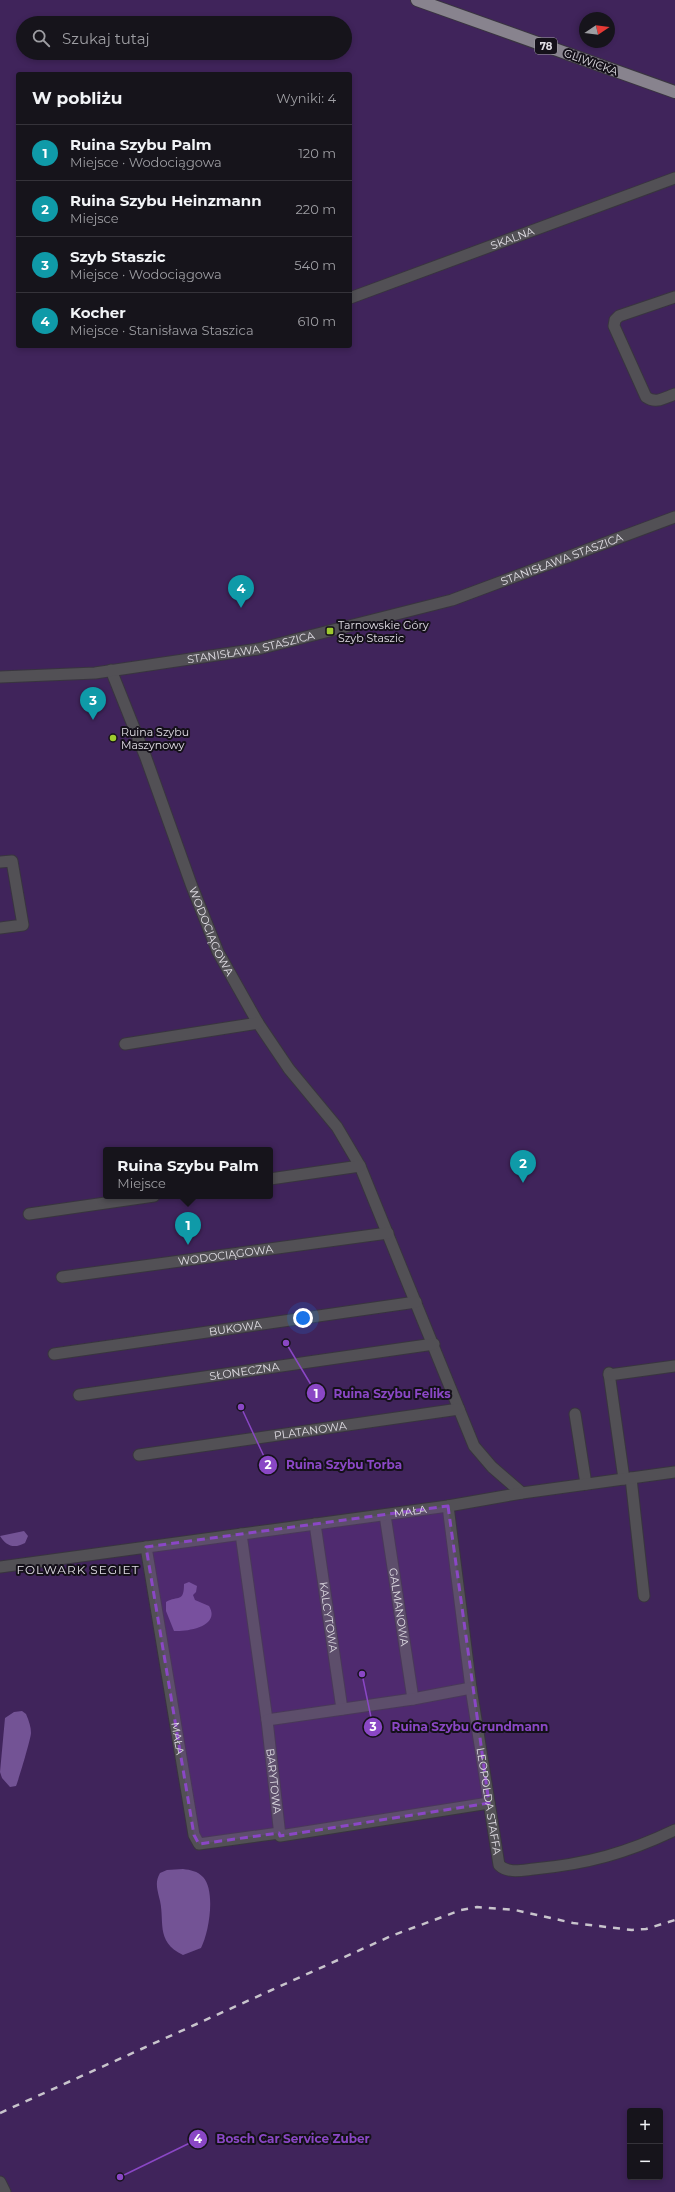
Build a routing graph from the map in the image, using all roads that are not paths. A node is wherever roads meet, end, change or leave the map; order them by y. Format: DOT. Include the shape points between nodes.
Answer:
graph roads {
  1 [pos="417,0"];
  2 [pos="675,92"];
  3 [pos="675,178"];
  4 [pos="352,297"];
  5 [pos="675,297"];
  6 [pos="675,394"];
  7 [pos="675,517"];
  8 [pos="112,670"];
  9 [pos="0,677"];
  10 [pos="0,862"];
  11 [pos="0,928"];
  12 [pos="258,1023"];
  13 [pos="125,1044"];
  14 [pos="360,1166"];
  15 [pos="273,1179"];
  16 [pos="133,1199"];
  17 [pos="28,1214"];
  18 [pos="388,1233"];
  19 [pos="62,1277"];
  20 [pos="416,1302"];
  21 [pos="434,1344"];
  22 [pos="54,1354"];
  23 [pos="675,1366"];
  24 [pos="79,1395"];
  25 [pos="458,1409"];
  26 [pos="575,1414"];
  27 [pos="139,1456"];
  28 [pos="675,1472"];
  29 [pos="627,1479"];
  30 [pos="586,1484"];
  31 [pos="522,1493"];
  32 [pos="448,1506"];
  33 [pos="385,1515"];
  34 [pos="315,1524"];
  35 [pos="241,1534"];
  36 [pos="146,1547"];
  37 [pos="0,1568"];
  38 [pos="644,1596"];
  39 [pos="471,1688"];
  40 [pos="413,1699"];
  41 [pos="342,1710"];
  42 [pos="267,1720"];
  43 [pos="489,1803"];
  44 [pos="675,1830"];
  45 [pos="279,1832"];
  46 [pos="0,2182"];
  47 [pos="5,2192"];
  1 -- 2 [label="main road, GLIWICKA / 78"];
  3 -- 4 [label="street, SKALNA"];
  5 -- 6 [label="street" via="619,316 614,326 646,397 656,401"];
  7 -- 8 [label="street, STANISŁAWA STASZICA" via="452,600 258,648"];
  8 -- 9 [label="street, STANISŁAWA STASZICA"];
  8 -- 12 [label="street, WODOCIĄGOWA" via="218,952"];
  10 -- 11 [label="street" via="12,861 23,925"];
  12 -- 13 [label="street"];
  12 -- 14 [label="street, WODOCIĄGOWA" via="289,1069 337,1127"];
  14 -- 15 [label="street"];
  14 -- 18 [label="street, WODOCIĄGOWA"];
  16 -- 17 [label="street"];
  18 -- 19 [label="street, WODOCIĄGOWA"];
  18 -- 20 [label="street, WODOCIĄGOWA"];
  20 -- 21 [label="street, WODOCIĄGOWA"];
  20 -- 22 [label="street, BUKOWA"];
  21 -- 24 [label="street, SŁONECZNA"];
  21 -- 25 [label="street, WODOCIĄGOWA"];
  23 -- 29 [label="street" via="609,1374"];
  25 -- 27 [label="street, PLATANOWA"];
  25 -- 31 [label="street, WODOCIĄGOWA" via="474,1446 483,1459"];
  26 -- 30 [label="street"];
  28 -- 29 [label="street, MAŁA"];
  29 -- 30 [label="street, MAŁA"];
  29 -- 38 [label="street"];
  30 -- 31 [label="street, MAŁA"];
  31 -- 32 [label="street, MAŁA"];
  32 -- 33 [label="street, MAŁA"];
  32 -- 39 [label="street, LEOPOLDA STAFFA"];
  33 -- 34 [label="street, MAŁA"];
  33 -- 40 [label="street, GALMANOWA"];
  34 -- 35 [label="street, MAŁA"];
  34 -- 41 [label="street, KALCYTOWA"];
  35 -- 36 [label="street, MAŁA"];
  35 -- 42 [label="street, BARYTOWA"];
  36 -- 37 [label="street, MAŁA"];
  36 -- 45 [label="street, MAŁA" via="194,1835 199,1844"];
  39 -- 40 [label="street"];
  39 -- 43 [label="street, LEOPOLDA STAFFA"];
  40 -- 41 [label="street"];
  41 -- 42 [label="street"];
  42 -- 45 [label="street, BARYTOWA"];
  43 -- 44 [label="street, LEOPOLDA STAFFA" via="497,1861 506,1870 565,1866 603,1858 646,1844"];
  43 -- 45 [label="street" via="280,1836"];
  46 -- 47 [label="street"];
}
